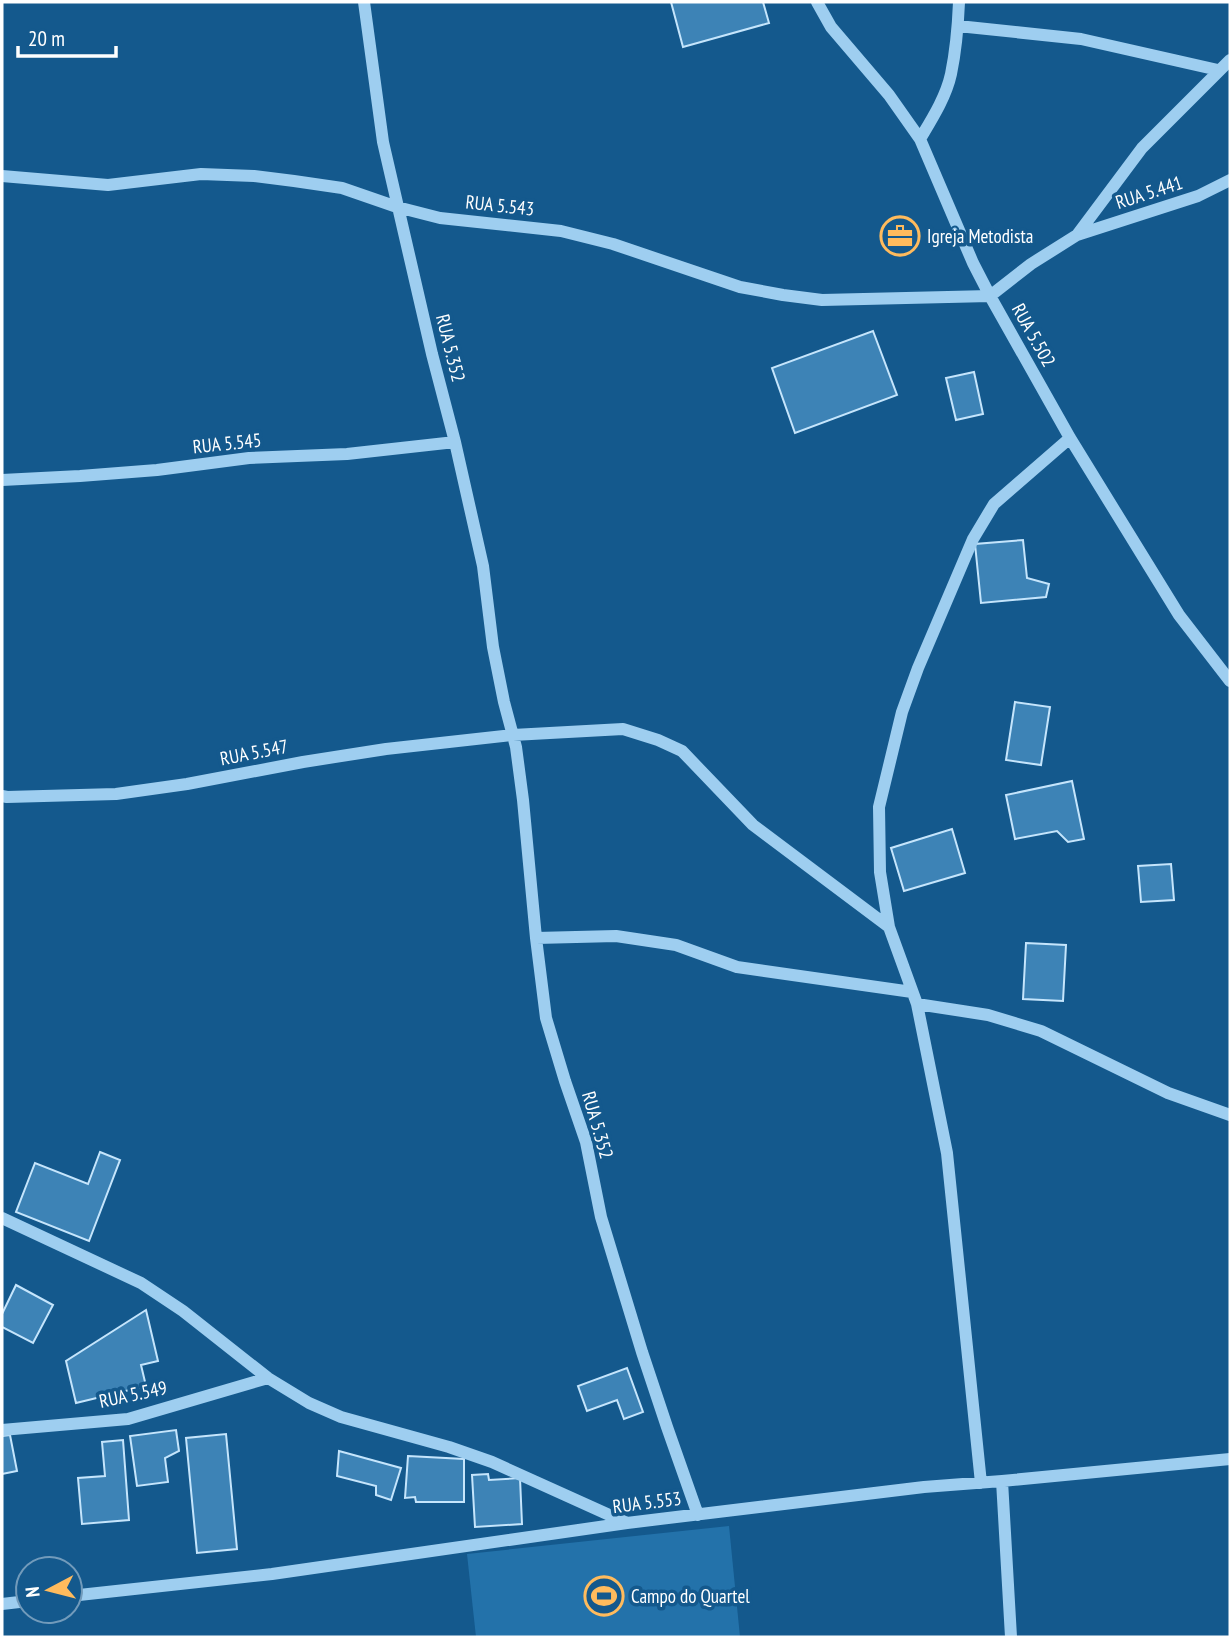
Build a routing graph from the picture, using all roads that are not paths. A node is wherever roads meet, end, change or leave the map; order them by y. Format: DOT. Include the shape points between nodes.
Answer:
graph roads {
  1 [pos="363,2"];
  2 [pos="817,2"];
  3 [pos="959,2"];
  4 [pos="958,26"];
  5 [pos="1230,60"];
  6 [pos="1218,70"];
  7 [pos="920,139"];
  8 [pos="2,176"];
  9 [pos="1230,180"];
  10 [pos="397,207"];
  11 [pos="1077,235"];
  12 [pos="990,296"];
  13 [pos="1070,438"];
  14 [pos="455,442"];
  15 [pos="2,480"];
  16 [pos="1227,672"];
  17 [pos="513,735"];
  18 [pos="2,796"];
  19 [pos="889,927"];
  20 [pos="536,938"];
  21 [pos="914,998"];
  22 [pos="1230,1115"];
  23 [pos="2,1218"];
  24 [pos="268,1378"];
  25 [pos="2,1430"];
  26 [pos="1230,1459"];
  27 [pos="1002,1481"];
  28 [pos="981,1483"];
  29 [pos="698,1515"];
  30 [pos="627,1523"];
  31 [pos="84,1594"];
  32 [pos="1011,1637"];
  1 -- 10 [label="street, RUA 5.352"];
  2 -- 7 [label="street, RUA 5.502" via="831,27"];
  3 -- 4 [label="street"];
  4 -- 6 [label="street" via="1081,39"];
  4 -- 7 [label="street" via="951,76"];
  5 -- 6 [label="street"];
  6 -- 11 [label="street" via="1142,148"];
  7 -- 12 [label="street, RUA 5.502"];
  8 -- 10 [label="street, RUA 5.543" via="108,185 201,174 254,176 342,188"];
  9 -- 11 [label="street, RUA 5.441" via="1198,196"];
  10 -- 12 [label="street, RUA 5.543" via="440,218 561,231 740,287 783,295 822,300"];
  10 -- 14 [label="street, RUA 5.352"];
  11 -- 12 [label="street"];
  12 -- 13 [label="street, RUA 5.502"];
  13 -- 16 [label="street, RUA 5.502" via="1179,615"];
  13 -- 19 [label="street" via="994,504 973,539 918,668 902,712 880,807 880,872"];
  14 -- 15 [label="street, RUA 5.545" via="80,477"];
  14 -- 17 [label="street, RUA 5.352"];
  17 -- 18 [label="street, RUA 5.547" via="386,749 116,794"];
  17 -- 19 [label="street, RUA 5.547" via="622,729 682,751 752,825"];
  17 -- 20 [label="street, RUA 5.352"];
  19 -- 21 [label="street"];
  20 -- 21 [label="street" via="616,936 676,945 737,967"];
  20 -- 29 [label="street, RUA 5.352" via="546,1018 586,1142 601,1217"];
  21 -- 22 [label="street" via="1041,1031 1168,1093"];
  21 -- 28 [label="street" via="947,1153"];
  23 -- 24 [label="street" via="141,1283"];
  24 -- 25 [label="street, RUA 5.549" via="128,1419"];
  24 -- 30 [label="street" via="309,1404 341,1417 492,1462"];
  26 -- 27 [label="street, RUA 5.553"];
  27 -- 28 [label="street, RUA 5.553"];
  27 -- 32 [label="street"];
  28 -- 29 [label="street, RUA 5.553"];
  29 -- 30 [label="street, RUA 5.553"];
  30 -- 31 [label="street, RUA 5.553" via="272,1574"];
}
